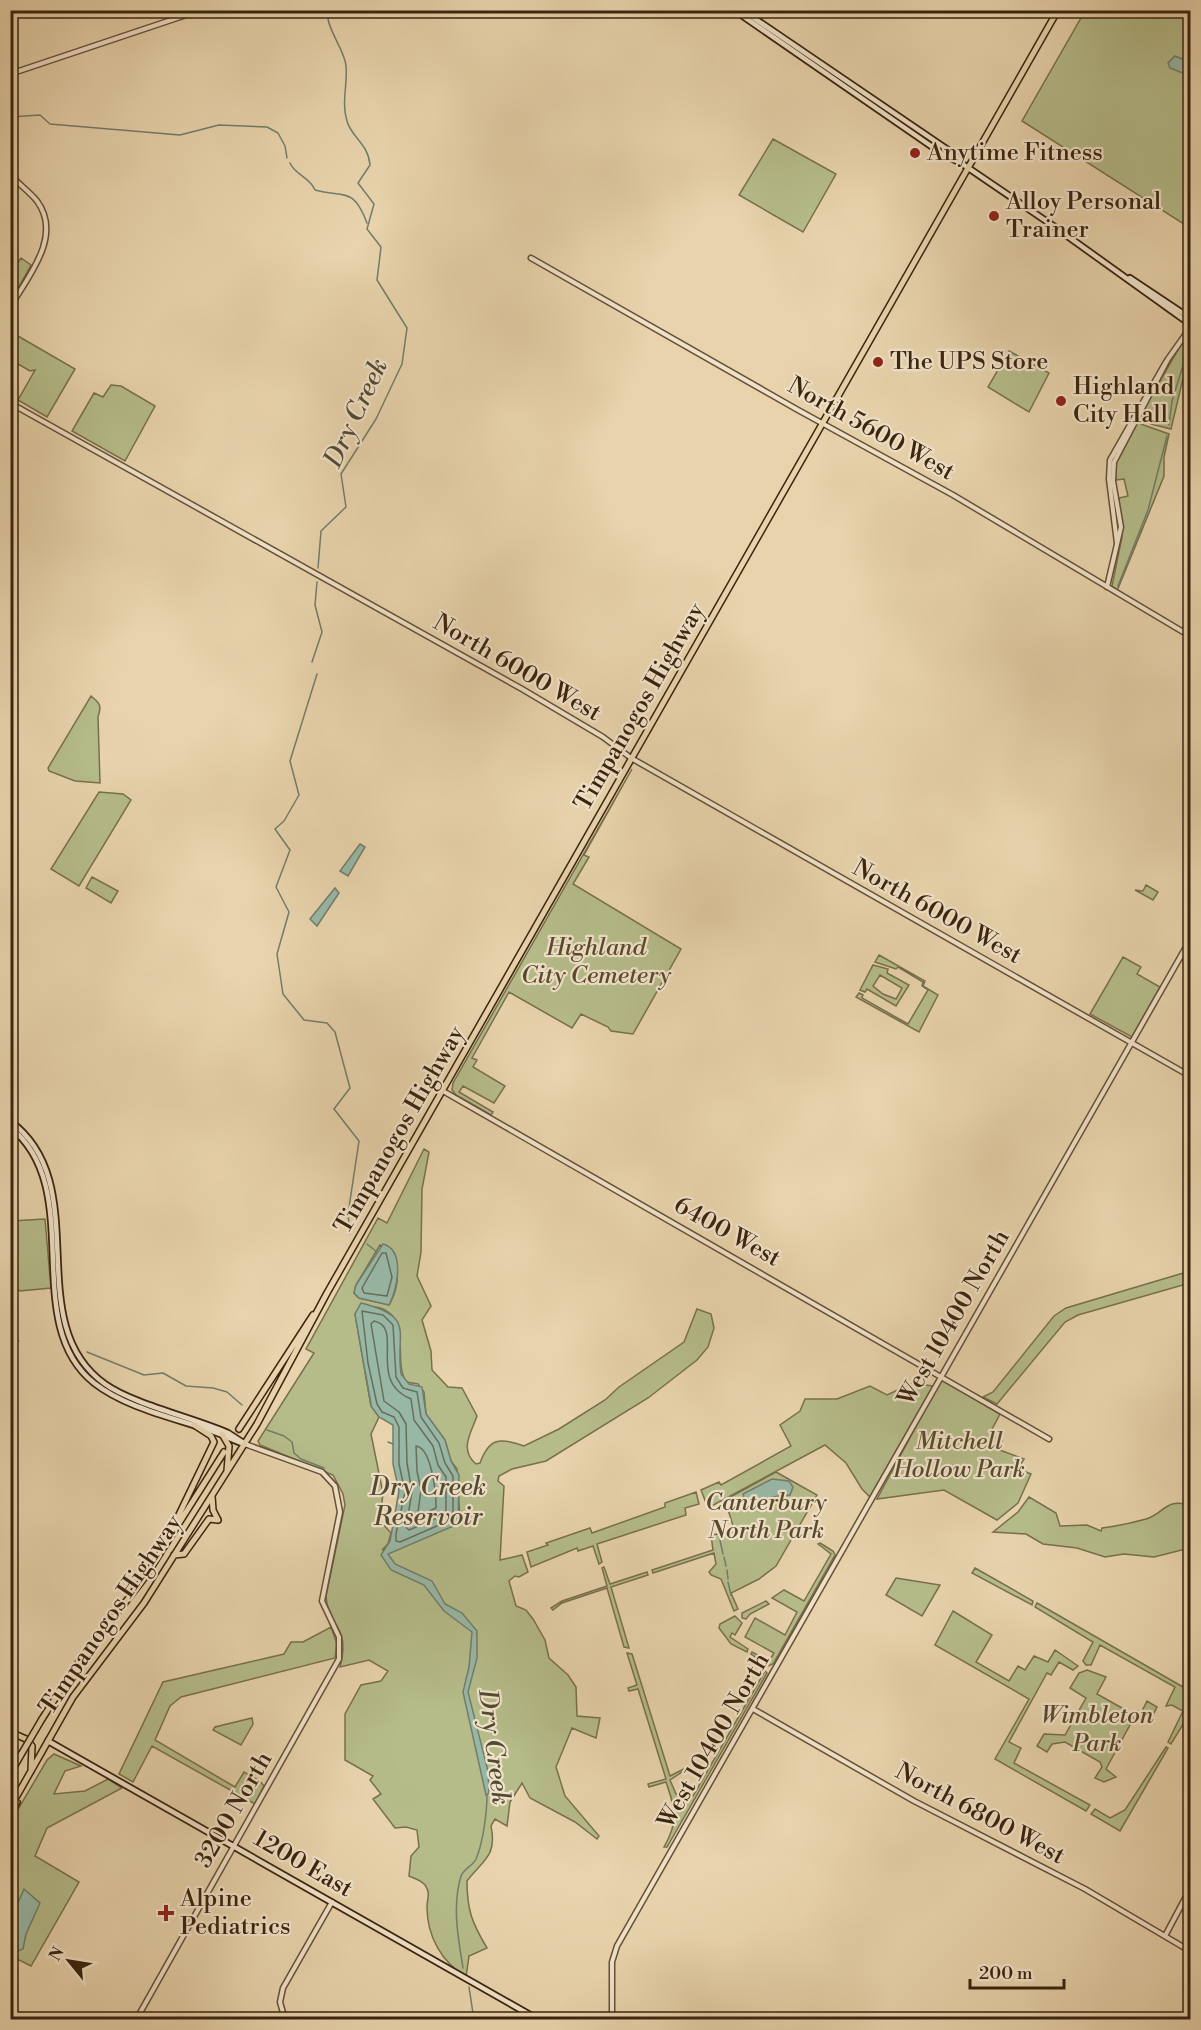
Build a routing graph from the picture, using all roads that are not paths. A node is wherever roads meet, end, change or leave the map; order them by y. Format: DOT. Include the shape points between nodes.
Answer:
graph roads {
  1 [pos="201,10"];
  2 [pos="734,10"];
  3 [pos="742,10"];
  4 [pos="1058,10"];
  5 [pos="10,74"];
  6 [pos="961,163"];
  7 [pos="969,168"];
  8 [pos="10,174"];
  9 [pos="531,258"];
  10 [pos="1121,273"];
  11 [pos="10,308"];
  12 [pos="1191,318"];
  13 [pos="1191,326"];
  14 [pos="10,403"];
  15 [pos="823,424"];
  16 [pos="1107,587"];
  17 [pos="1191,636"];
  18 [pos="631,758"];
  19 [pos="1191,940"];
  20 [pos="1132,1043"];
  21 [pos="1191,1076"];
  22 [pos="443,1091"];
  23 [pos="10,1121"];
  24 [pos="10,1127"];
  25 [pos="327,1293"];
  26 [pos="941,1377"];
  27 [pos="194,1425"];
  28 [pos="239,1429"];
  29 [pos="222,1434"];
  30 [pos="1049,1439"];
  31 [pos="245,1444"];
  32 [pos="224,1452"];
  33 [pos="227,1471"];
  34 [pos="212,1495"];
  35 [pos="174,1555"];
  36 [pos="159,1556"];
  37 [pos="753,1709"];
  38 [pos="10,1732"];
  39 [pos="48,1740"];
  40 [pos="31,1772"];
  41 [pos="10,1774"];
  42 [pos="26,1780"];
  43 [pos="10,1802"];
  44 [pos="10,1808"];
  45 [pos="10,1818"];
  46 [pos="235,1846"];
  47 [pos="1191,1889"];
  48 [pos="332,1902"];
  49 [pos="1165,1936"];
  50 [pos="1191,1951"];
  51 [pos="136,2019"];
  52 [pos="285,2019"];
  53 [pos="539,2019"];
  54 [pos="612,2019"];
  1 -- 5 [label="street"];
  2 -- 6 [label="main road"];
  3 -- 6 [label="main road" via="957,156"];
  4 -- 7 [label="main road, Timpanogos Highway"];
  6 -- 7 [label="main road"];
  7 -- 10 [label="main road"];
  7 -- 15 [label="main road, Timpanogos Highway"];
  8 -- 11 [label="street" via="37,202 46,228 45,242"];
  9 -- 15 [label="street, North 5600 West"];
  10 -- 12 [label="main road"];
  10 -- 13 [label="main road"];
  13 -- 16 [label="street" via="1168,359 1114,462 1113,482 1121,527"];
  14 -- 18 [label="street, North 6000 West" via="522,689"];
  15 -- 16 [label="street, North 5600 West" via="953,495"];
  15 -- 18 [label="main road, Timpanogos Highway"];
  16 -- 17 [label="street, North 5600 West"];
  18 -- 20 [label="street, North 6000 West"];
  18 -- 22 [label="main road, Timpanogos Highway"];
  19 -- 20 [label="street, West 10400 North"];
  20 -- 21 [label="street, North 6000 West"];
  20 -- 26 [label="street, West 10400 North"];
  22 -- 25 [label="main road, Timpanogos Highway"];
  22 -- 26 [label="street, 6400 West"];
  23 -- 31 [label="main road" via="38,1149 50,1178 62,1300 77,1357 106,1386 228,1433"];
  24 -- 27 [label="main road" via="35,1155 46,1185 61,1331 73,1359 94,1382 113,1395"];
  25 -- 28 [label="main road"];
  25 -- 31 [label="main road, Timpanogos Highway"];
  26 -- 30 [label="street, 6400 West"];
  26 -- 37 [label="street, West 10400 North"];
  27 -- 29 [label="main road"];
  27 -- 36 [label="main road" via="211,1436 212,1450"];
  29 -- 31 [label="main road"];
  29 -- 33 [label="main road" via="229,1446"];
  31 -- 33 [label="main road, Timpanogos Highway"];
  31 -- 46 [label="street, 3200 North" via="322,1472 331,1480 340,1512 322,1601 339,1637 340,1649 339,1659"];
  32 -- 36 [label="main road"];
  33 -- 34 [label="main road, Timpanogos Highway"];
  34 -- 35 [label="main road, Timpanogos Highway"];
  34 -- 35 [label="main road" via="218,1520 209,1519 184,1554"];
  35 -- 39 [label="main road, Timpanogos Highway" via="138,1612 73,1697"];
  36 -- 41 [label="main road, bridge" via="78,1663"];
  37 -- 49 [label="street, North 6800 West" via="914,1802 1084,1889"];
  37 -- 54 [label="street, West 10400 North" via="614,1954"];
  38 -- 40 [label="main road" via="32,1746"];
  39 -- 40 [label="main road, Timpanogos Highway"];
  39 -- 46 [label="main road, 1200 East"];
  40 -- 42 [label="main road, Timpanogos Highway"];
  42 -- 43 [label="main road"];
  42 -- 44 [label="main road, Timpanogos Highway"];
  42 -- 45 [label="main road"];
  46 -- 48 [label="main road, 1200 East"];
  46 -- 51 [label="street, 3200 North"];
  47 -- 49 [label="street"];
  48 -- 52 [label="street" via="283,1988"];
  48 -- 53 [label="main road, 1200 East"];
  49 -- 50 [label="street, North 6800 West"];
}
